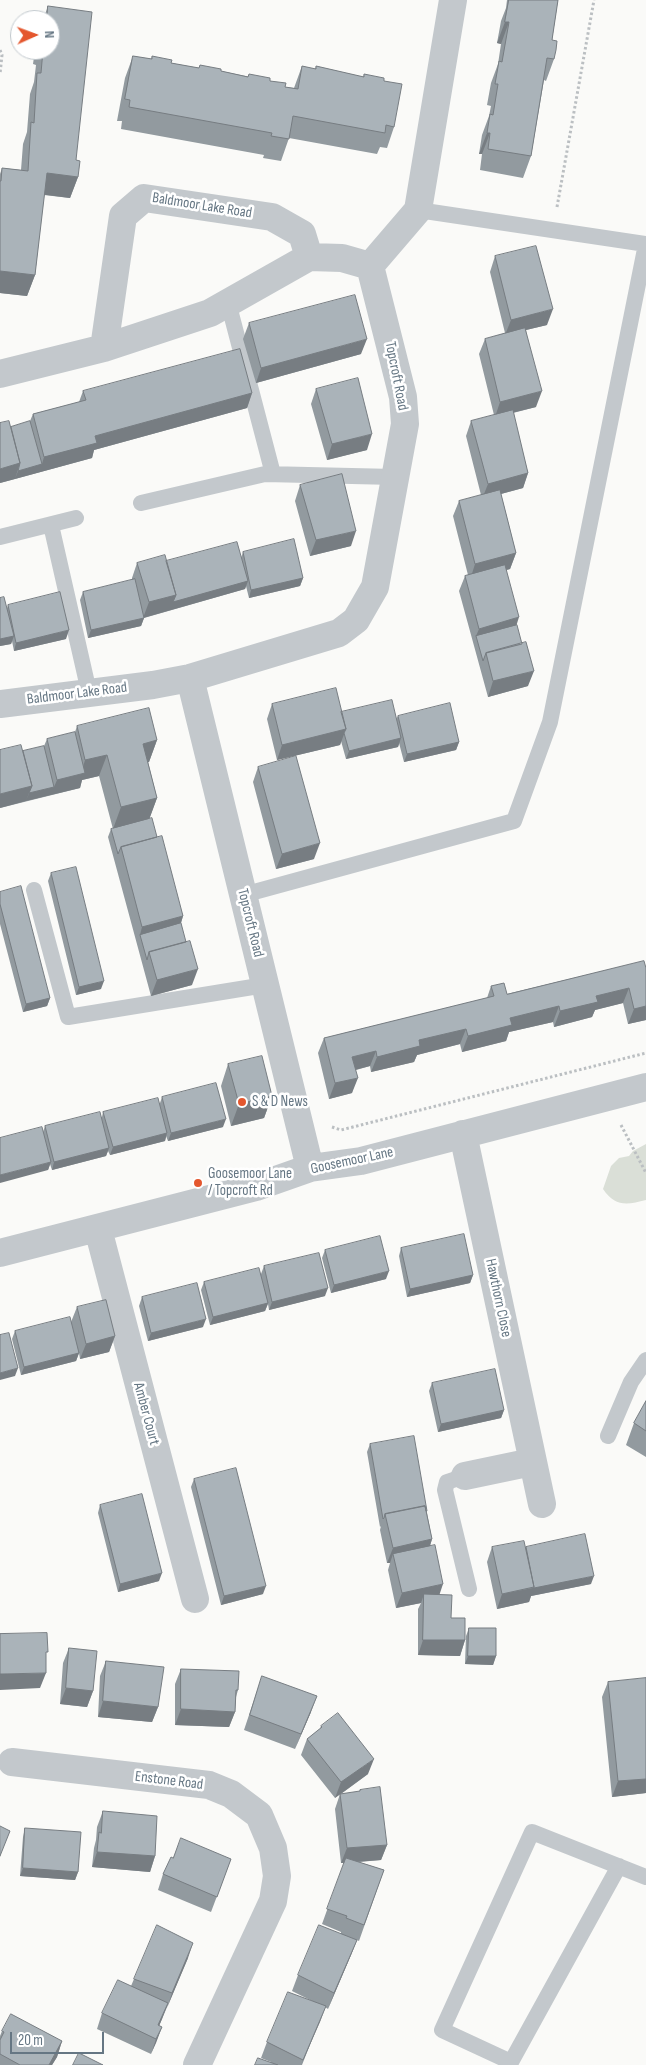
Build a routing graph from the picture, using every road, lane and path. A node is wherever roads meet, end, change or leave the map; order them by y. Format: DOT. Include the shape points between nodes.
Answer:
graph roads {
  1 [pos="453,0"];
  2 [pos="594,0"];
  3 [pos="0,50"];
  4 [pos="0,74"];
  5 [pos="418,210"];
  6 [pos="554,230"];
  7 [pos="309,257"];
  8 [pos="370,266"];
  9 [pos="228,302"];
  10 [pos="104,348"];
  11 [pos="0,374"];
  12 [pos="274,474"];
  13 [pos="395,477"];
  14 [pos="141,503"];
  15 [pos="76,518"];
  16 [pos="52,525"];
  17 [pos="0,537"];
  18 [pos="190,678"];
  19 [pos="153,685"];
  20 [pos="89,692"];
  21 [pos="0,704"];
  22 [pos="34,890"];
  23 [pos="243,895"];
  24 [pos="265,985"];
  25 [pos="646,1052"];
  26 [pos="646,1087"];
  27 [pos="609,1097"];
  28 [pos="298,1116"];
  29 [pos="463,1134"];
  30 [pos="310,1168"];
  31 [pos="646,1173"];
  32 [pos="98,1229"];
  33 [pos="0,1253"];
  34 [pos="646,1360"];
  35 [pos="608,1436"];
  36 [pos="532,1462"];
  37 [pos="465,1476"];
  38 [pos="542,1504"];
  39 [pos="469,1589"];
  40 [pos="195,1599"];
  41 [pos="12,1762"];
  42 [pos="618,1866"];
  43 [pos="646,1877"];
  44 [pos="197,2065"];
  1 -- 5 [label="street"];
  2 -- 6 [label="path"];
  3 -- 4 [label="path"];
  5 -- 6 [label="lane"];
  5 -- 8 [label="street"];
  6 -- 23 [label="lane" via="646,244 550,722 514,821"];
  7 -- 8 [label="street" via="342,258"];
  7 -- 9 [label="street"];
  7 -- 10 [label="street, Baldmoor Lake Road" via="302,234 272,217 144,198 123,216"];
  8 -- 13 [label="street, Topcroft Road" via="403,397 404,424"];
  9 -- 10 [label="street" via="210,312"];
  9 -- 12 [label="lane"];
  10 -- 11 [label="street"];
  12 -- 13 [label="lane"];
  12 -- 14 [label="lane"];
  13 -- 18 [label="street, Topcroft Road" via="375,587 356,620 339,633"];
  15 -- 16 [label="lane"];
  16 -- 17 [label="lane"];
  16 -- 20 [label="lane"];
  18 -- 19 [label="street, Topcroft Road"];
  18 -- 23 [label="street, Topcroft Road"];
  19 -- 20 [label="street, Baldmoor Lake Road"];
  20 -- 21 [label="street, Baldmoor Lake Road"];
  22 -- 24 [label="lane" via="68,1017"];
  23 -- 24 [label="street, Topcroft Road"];
  24 -- 28 [label="street, Topcroft Road"];
  25 -- 28 [label="path" via="341,1130 328,1126 316,1112"];
  26 -- 27 [label="street, Goosemoor Lane"];
  27 -- 29 [label="street, Goosemoor Lane"];
  27 -- 31 [label="path"];
  28 -- 30 [label="street, Topcroft Road"];
  29 -- 30 [label="street, Goosemoor Lane" via="361,1161"];
  29 -- 36 [label="street, Hawthorn Close"];
  30 -- 32 [label="street, Goosemoor Lane" via="256,1187"];
  32 -- 33 [label="street, Goosemoor Lane"];
  32 -- 40 [label="street, Amber Court"];
  34 -- 35 [label="lane" via="631,1382"];
  36 -- 37 [label="street"];
  36 -- 38 [label="street, Hawthorn Close"];
  37 -- 39 [label="lane" via="447,1482 445,1490"];
  41 -- 44 [label="street, Enstone Road" via="209,1785 231,1794 259,1815 273,1848 278,1876 273,1901"];
  42 -- 42 [label="lane" via="532,1832 442,2030 511,2062"];
  42 -- 43 [label="lane"];
}
